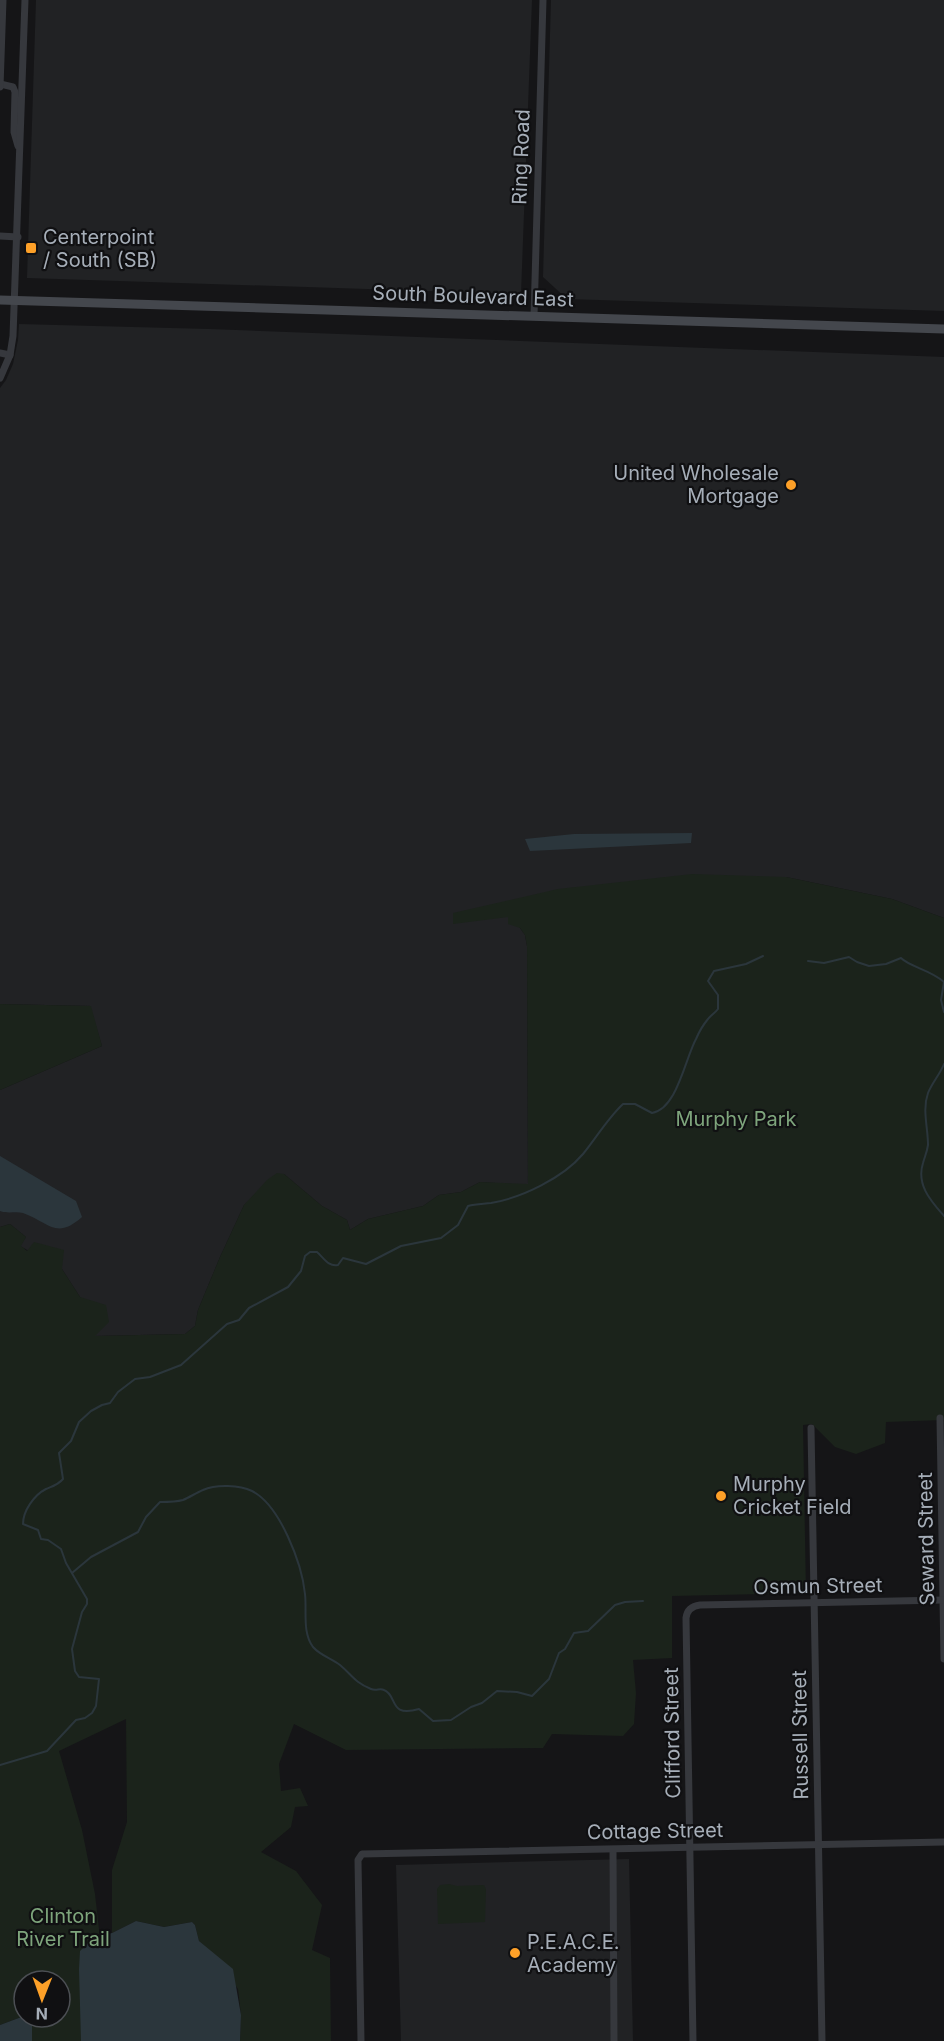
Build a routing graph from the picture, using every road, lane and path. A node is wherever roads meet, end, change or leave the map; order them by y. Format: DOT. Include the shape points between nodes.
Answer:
graph roads {
  1 [pos="3,0"];
  2 [pos="25,0"];
  3 [pos="543,0"];
  4 [pos="0,86"];
  5 [pos="20,154"];
  6 [pos="0,236"];
  7 [pos="18,237"];
  8 [pos="0,300"];
  9 [pos="15,300"];
  10 [pos="534,316"];
  11 [pos="944,329"];
  12 [pos="0,353"];
  13 [pos="10,355"];
  14 [pos="0,378"];
  15 [pos="940,1418"];
  16 [pos="811,1428"];
  17 [pos="944,1600"];
  18 [pos="814,1603"];
  19 [pos="692,1607"];
  20 [pos="944,1659"];
  21 [pos="944,1842"];
  22 [pos="818,1845"];
  23 [pos="690,1848"];
  24 [pos="613,1850"];
  25 [pos="361,2041"];
  26 [pos="614,2041"];
  27 [pos="693,2041"];
  28 [pos="822,2041"];
  1 -- 4 [label="street"];
  2 -- 5 [label="street"];
  3 -- 10 [label="street, Ring Road"];
  4 -- 5 [label="street" via="13,87 15,92 14,132"];
  5 -- 7 [label="street"];
  6 -- 7 [label="street"];
  7 -- 9 [label="street"];
  8 -- 9 [label="street, South Boulevard East"];
  9 -- 10 [label="street, South Boulevard East"];
  9 -- 13 [label="street"];
  10 -- 11 [label="street, South Boulevard East"];
  12 -- 13 [label="street"];
  13 -- 14 [label="street"];
  15 -- 17 [label="street, Seward Street"];
  16 -- 18 [label="street, Russell Street"];
  17 -- 18 [label="street, Osmun Street"];
  17 -- 20 [label="street, Seward Street"];
  18 -- 19 [label="street, Osmun Street"];
  18 -- 22 [label="street, Russell Street"];
  19 -- 23 [label="street, Clifford Street" via="686,1618"];
  21 -- 22 [label="street, Cottage Street"];
  22 -- 23 [label="street, Cottage Street"];
  22 -- 28 [label="street, Russell Street"];
  23 -- 24 [label="street, Cottage Street"];
  23 -- 27 [label="street, Clifford Street"];
  24 -- 25 [label="street, Cottage Street" via="361,1854 357,1860"];
  24 -- 26 [label="street"];
}
